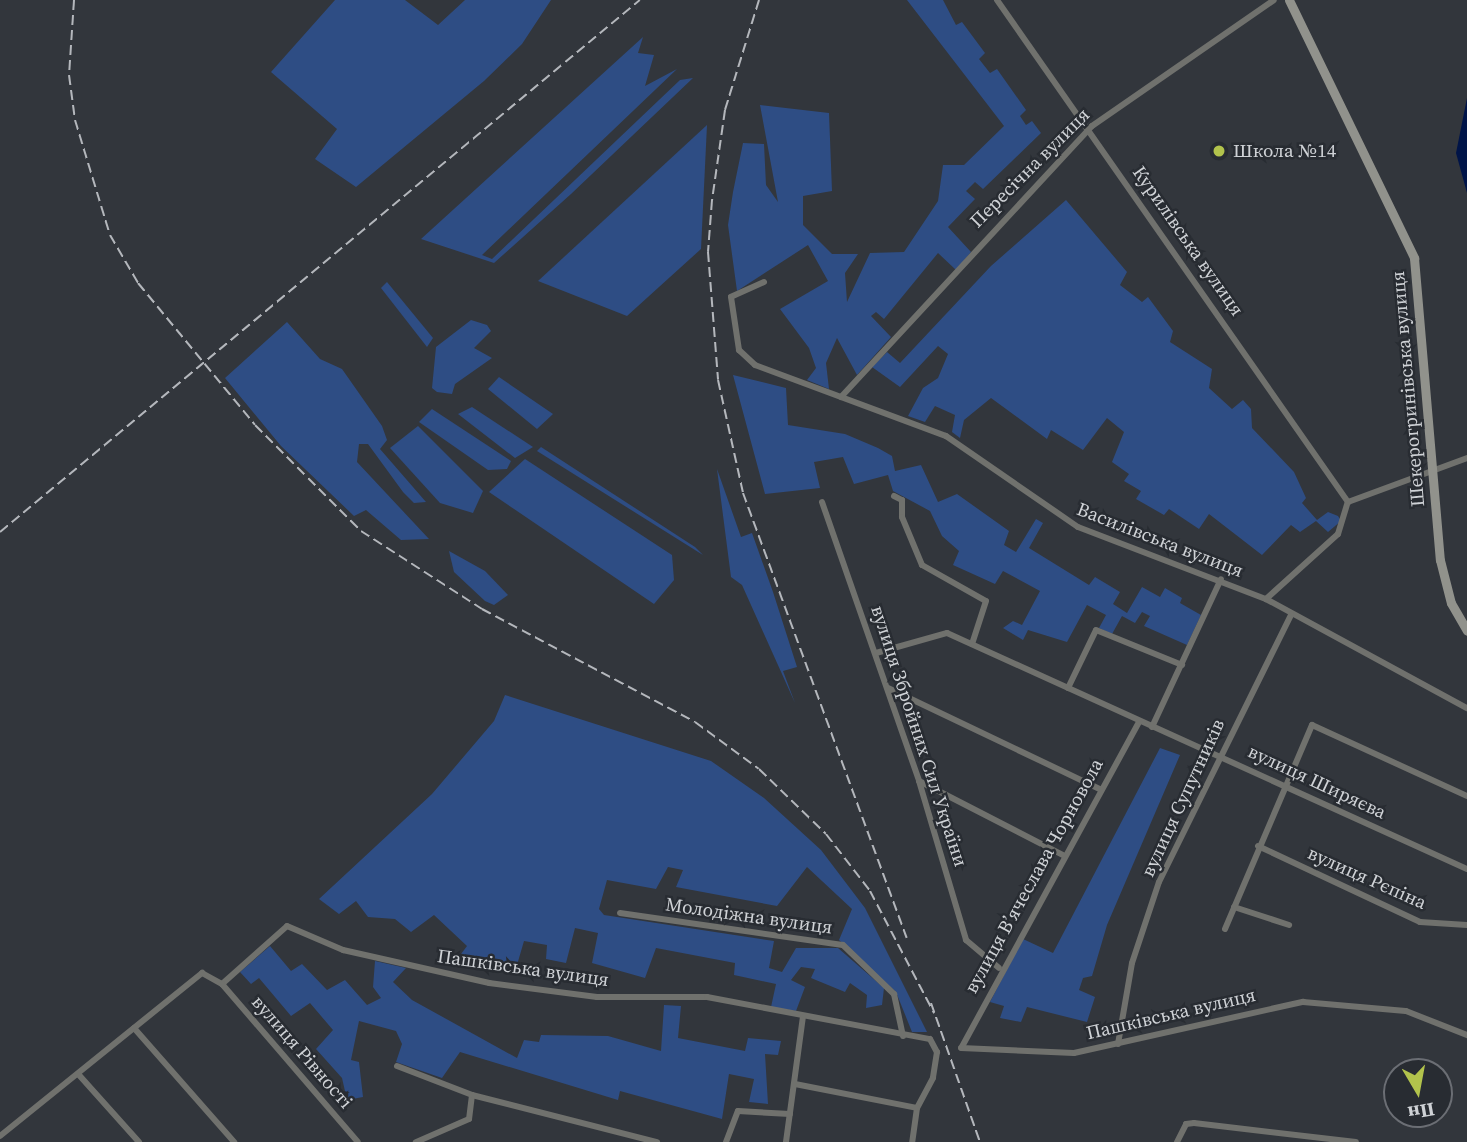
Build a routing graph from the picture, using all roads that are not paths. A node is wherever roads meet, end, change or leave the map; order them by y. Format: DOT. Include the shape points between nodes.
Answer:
graph roads {
  1 [pos="997,0"];
  2 [pos="1274,0"];
  3 [pos="1289,0"];
  4 [pos="1088,131"];
  5 [pos="764,282"];
  6 [pos="841,397"];
  7 [pos="1467,458"];
  8 [pos="1434,467"];
  9 [pos="894,496"];
  10 [pos="822,502"];
  11 [pos="1348,502"];
  12 [pos="1221,579"];
  13 [pos="1266,598"];
  14 [pos="1291,615"];
  15 [pos="1467,631"];
  16 [pos="972,644"];
  17 [pos="876,653"];
  18 [pos="1182,665"];
  19 [pos="888,688"];
  20 [pos="1068,688"];
  21 [pos="1467,708"];
  22 [pos="1139,722"];
  23 [pos="1153,727"];
  24 [pos="1219,755"];
  25 [pos="919,781"];
  26 [pos="1284,784"];
  27 [pos="1100,789"];
  28 [pos="1467,796"];
  29 [pos="1258,846"];
  30 [pos="1063,855"];
  31 [pos="1467,869"];
  32 [pos="1234,907"];
  33 [pos="620,913"];
  34 [pos="1289,925"];
  35 [pos="1467,925"];
  36 [pos="1225,929"];
  37 [pos="999,968"];
  38 [pos="222,984"];
  39 [pos="803,1017"];
  40 [pos="134,1028"];
  41 [pos="1467,1035"];
  42 [pos="903,1036"];
  43 [pos="1118,1044"];
  44 [pos="961,1048"];
  45 [pos="397,1066"];
  46 [pos="79,1075"];
  47 [pos="794,1084"];
  48 [pos="472,1095"];
  49 [pos="917,1108"];
  50 [pos="790,1114"];
  51 [pos="0,1136"];
  52 [pos="1304,1139"];
  53 [pos="139,1142"];
  54 [pos="234,1142"];
  55 [pos="358,1142"];
  56 [pos="416,1142"];
  57 [pos="657,1142"];
  58 [pos="726,1142"];
  59 [pos="786,1142"];
  60 [pos="912,1142"];
  61 [pos="1177,1142"];
  62 [pos="1356,1142"];
  1 -- 4 [label="street, Курилівська вулиця"];
  2 -- 4 [label="street, Пересічна вулиця"];
  3 -- 8 [label="street, Шекерогринівська вулиця" via="1409,241 1423,316"];
  4 -- 6 [label="street, Пересічна вулиця"];
  4 -- 11 [label="street, Курилівська вулиця"];
  5 -- 6 [label="street, Василівська вулиця" via="731,297 739,349 785,379"];
  6 -- 12 [label="street, Василівська вулиця" via="946,436 1078,527"];
  7 -- 8 [label="street"];
  8 -- 11 [label="street"];
  8 -- 15 [label="street, Шекерогринівська вулиця" via="1440,560 1451,603"];
  9 -- 16 [label="street" via="902,500 902,517 922,565 986,601"];
  10 -- 17 [label="street, вулиця Збройних Сил України"];
  11 -- 13 [label="street" via="1338,534"];
  12 -- 13 [label="street, Василівська вулиця"];
  12 -- 18 [label="street"];
  13 -- 14 [label="street, Василівська вулиця"];
  14 -- 21 [label="street, Василівська вулиця"];
  14 -- 24 [label="street, вулиця Супутників"];
  16 -- 17 [label="street, вулиця Ширяєва" via="947,634"];
  16 -- 20 [label="street, вулиця Ширяєва"];
  17 -- 19 [label="street, вулиця Збройних Сил України"];
  18 -- 20 [label="street" via="1096,630"];
  18 -- 23 [label="street"];
  19 -- 25 [label="street, вулиця Збройних Сил України"];
  19 -- 27 [label="street"];
  20 -- 22 [label="street, вулиця Ширяєва"];
  22 -- 23 [label="street, вулиця Ширяєва"];
  22 -- 27 [label="street, вулиця Вʼячеслава Чорновола"];
  23 -- 24 [label="street, вулиця Ширяєва"];
  24 -- 26 [label="street, вулиця Ширяєва"];
  24 -- 43 [label="street, вулиця Супутників" via="1159,882 1132,963"];
  25 -- 30 [label="street"];
  25 -- 37 [label="street, вулиця Збройних Сил України" via="966,940"];
  26 -- 28 [label="street" via="1312,725"];
  26 -- 29 [label="street"];
  26 -- 31 [label="street, вулиця Ширяєва"];
  27 -- 30 [label="street, вулиця Вʼячеслава Чорновола"];
  29 -- 32 [label="street"];
  29 -- 35 [label="street, вулиця Рєпіна" via="1420,922"];
  30 -- 37 [label="street, вулиця Вʼячеслава Чорновола"];
  32 -- 34 [label="street"];
  32 -- 36 [label="street"];
  33 -- 42 [label="street, Молодіжна вулиця" via="843,945 894,994"];
  37 -- 44 [label="street, вулиця Вʼячеслава Чорновола"];
  38 -- 39 [label="street, Пашківська вулиця" via="287,926 344,950 488,983 597,997 706,997"];
  38 -- 40 [label="street" via="198,974"];
  38 -- 55 [label="street, вулиця Рівності"];
  39 -- 42 [label="street, Пашківська вулиця"];
  39 -- 47 [label="street"];
  40 -- 46 [label="street"];
  40 -- 54 [label="street"];
  41 -- 43 [label="street, Пашківська вулиця" via="1406,1011 1303,1002"];
  42 -- 49 [label="street, Пашківська вулиця" via="930,1039 937,1052 933,1078"];
  43 -- 44 [label="street, Пашківська вулиця" via="1074,1053"];
  45 -- 48 [label="street"];
  46 -- 51 [label="street"];
  46 -- 53 [label="street"];
  47 -- 49 [label="street"];
  47 -- 50 [label="street"];
  48 -- 56 [label="street" via="469,1119"];
  48 -- 57 [label="street"];
  49 -- 60 [label="street"];
  50 -- 58 [label="street" via="746,1108 733,1115"];
  50 -- 59 [label="street"];
  52 -- 61 [label="street" via="1186,1124"];
  52 -- 62 [label="street"];
}
